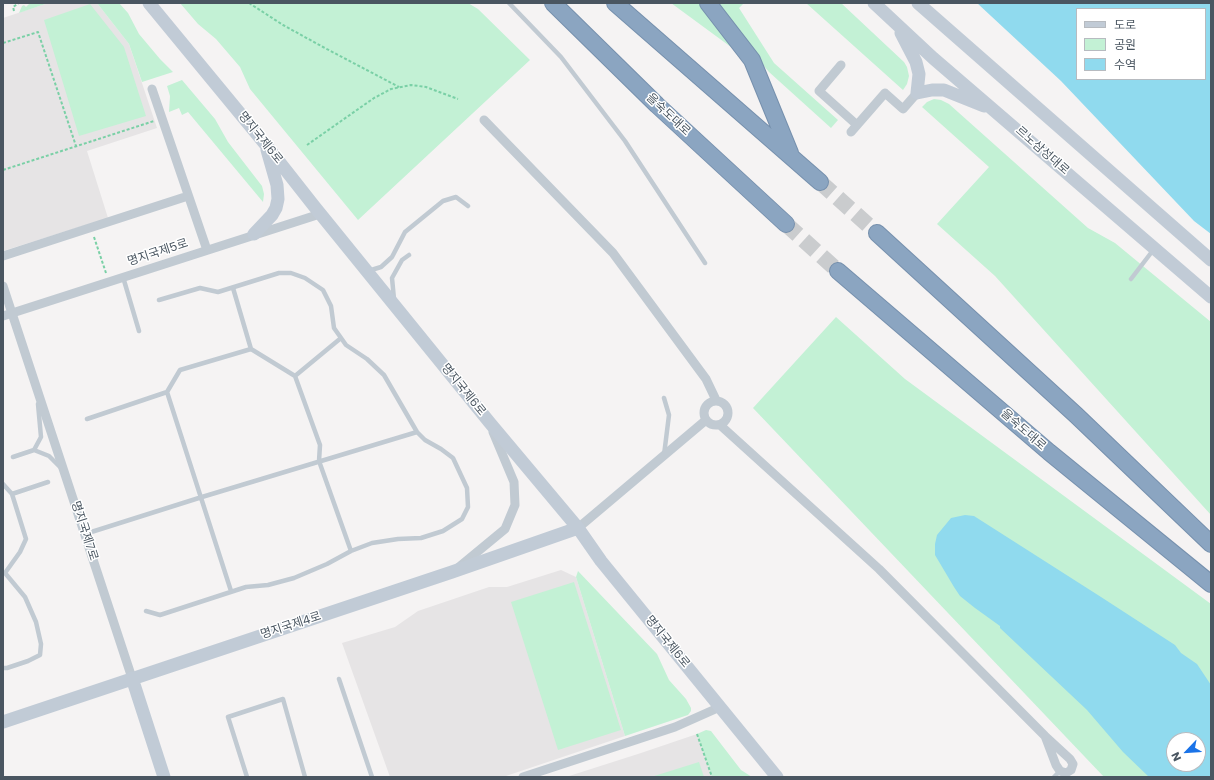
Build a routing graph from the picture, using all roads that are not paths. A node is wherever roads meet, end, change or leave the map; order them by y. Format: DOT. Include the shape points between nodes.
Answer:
graph roads {
  1 [pos="149,3"];
  2 [pos="509,3"];
  3 [pos="553,3"];
  4 [pos="615,3"];
  5 [pos="708,3"];
  6 [pos="874,3"];
  7 [pos="918,3"];
  8 [pos="896,23"];
  9 [pos="841,66"];
  10 [pos="152,88"];
  11 [pos="917,93"];
  12 [pos="994,110"];
  13 [pos="484,120"];
  14 [pos="266,145"];
  15 [pos="791,157"];
  16 [pos="820,182"];
  17 [pos="188,196"];
  18 [pos="468,206"];
  19 [pos="320,214"];
  20 [pos="786,224"];
  21 [pos="877,233"];
  22 [pos="254,234"];
  23 [pos="1154,248"];
  24 [pos="207,250"];
  25 [pos="409,255"];
  26 [pos="3,256"];
  27 [pos="1211,260"];
  28 [pos="705,263"];
  29 [pos="366,271"];
  30 [pos="838,271"];
  31 [pos="124,276"];
  32 [pos="1130,279"];
  33 [pos="3,286"];
  34 [pos="233,288"];
  35 [pos="1211,297"];
  36 [pos="159,300"];
  37 [pos="395,307"];
  38 [pos="7,314"];
  39 [pos="139,331"];
  40 [pos="341,338"];
  41 [pos="251,349"];
  42 [pos="295,376"];
  43 [pos="37,388"];
  44 [pos="167,392"];
  45 [pos="664,398"];
  46 [pos="716,400"];
  47 [pos="88,419"];
  48 [pos="706,420"];
  49 [pos="490,423"];
  50 [pos="720,425"];
  51 [pos="417,432"];
  52 [pos="34,450"];
  53 [pos="664,456"];
  54 [pos="13,457"];
  55 [pos="319,461"];
  56 [pos="66,477"];
  57 [pos="48,482"];
  58 [pos="3,484"];
  59 [pos="12,494"];
  60 [pos="202,497"];
  61 [pos="578,528"];
  62 [pos="85,534"];
  63 [pos="1211,544"];
  64 [pos="350,551"];
  65 [pos="452,572"];
  66 [pos="4,573"];
  67 [pos="1211,584"];
  68 [pos="231,591"];
  69 [pos="146,611"];
  70 [pos="3,668"];
  71 [pos="132,678"];
  72 [pos="339,678"];
  73 [pos="720,707"];
  74 [pos="3,722"];
  75 [pos="1045,736"];
  76 [pos="1057,774"];
  77 [pos="164,777"];
  78 [pos="247,777"];
  79 [pos="304,777"];
  80 [pos="372,777"];
  81 [pos="523,777"];
  82 [pos="776,777"];
  1 -- 14 [label="street, 명지국제6로"];
  2 -- 28 [label="lane" via="561,57 621,135"];
  3 -- 20 [label="highway, 을숙도대로"];
  4 -- 15 [label="highway"];
  5 -- 15 [label="highway" via="752,60"];
  6 -- 8 [label="street, 르노삼성대로"];
  7 -- 27 [label="street"];
  8 -- 11 [label="street" via="916,62 919,74"];
  8 -- 12 [label="street, 르노삼성대로"];
  9 -- 11 [label="street" via="819,91 854,128 885,93 903,109"];
  10 -- 17 [label="street"];
  11 -- 12 [label="street" via="932,90 948,91"];
  12 -- 23 [label="street, 르노삼성대로"];
  13 -- 46 [label="street" via="612,254 706,379"];
  14 -- 19 [label="street, 명지국제6로"];
  14 -- 22 [label="street" via="278,199 272,215"];
  15 -- 16 [label="highway"];
  17 -- 24 [label="street"];
  17 -- 26 [label="street"];
  18 -- 29 [label="lane" via="456,196 443,201 405,232 392,257 381,267"];
  19 -- 22 [label="street, 명지국제5로"];
  19 -- 29 [label="street, 명지국제6로"];
  21 -- 63 [label="highway"];
  22 -- 24 [label="street, 명지국제5로"];
  23 -- 32 [label="lane"];
  23 -- 35 [label="street, 르노삼성대로"];
  24 -- 31 [label="street, 명지국제5로"];
  25 -- 37 [label="lane" via="402,260 392,278"];
  29 -- 37 [label="street, 명지국제6로"];
  30 -- 67 [label="highway, 을숙도대로" via="1049,452"];
  31 -- 38 [label="street, 명지국제5로"];
  31 -- 39 [label="lane"];
  33 -- 38 [label="street, 명지국제7로"];
  34 -- 36 [label="lane" via="218,292 200,288"];
  34 -- 40 [label="lane" via="279,273 291,273 305,278 323,290 330,306 334,328"];
  34 -- 41 [label="lane"];
  37 -- 49 [label="street, 명지국제6로"];
  38 -- 43 [label="street, 명지국제7로"];
  40 -- 42 [label="lane"];
  40 -- 51 [label="lane" via="346,345 367,359 384,375"];
  41 -- 42 [label="lane"];
  41 -- 44 [label="lane" via="180,370"];
  42 -- 55 [label="lane" via="320,445"];
  43 -- 52 [label="lane" via="41,437"];
  43 -- 56 [label="street, 명지국제7로"];
  44 -- 47 [label="lane"];
  44 -- 60 [label="lane"];
  45 -- 53 [label="lane" via="670,415"];
  46 -- 48 [label="street" via="705,406 703,415"];
  46 -- 50 [label="street" via="728,409 728,417"];
  48 -- 50 [label="street" via="711,425"];
  48 -- 53 [label="street"];
  49 -- 61 [label="street, 명지국제6로"];
  49 -- 65 [label="street" via="514,482 515,505 505,529"];
  50 -- 75 [label="street" via="879,569"];
  51 -- 55 [label="lane"];
  51 -- 64 [label="lane" via="453,458 460,471 467,488 468,507 462,519 421,538 372,543"];
  52 -- 54 [label="lane"];
  52 -- 56 [label="lane" via="49,456"];
  53 -- 61 [label="street"];
  55 -- 60 [label="lane"];
  55 -- 64 [label="lane"];
  56 -- 62 [label="street, 명지국제7로"];
  57 -- 59 [label="lane"];
  58 -- 59 [label="lane"];
  59 -- 66 [label="lane" via="26,538 20,552"];
  60 -- 62 [label="lane"];
  60 -- 68 [label="lane"];
  61 -- 65 [label="street, 명지국제4로"];
  61 -- 73 [label="street, 명지국제6로" via="601,561"];
  62 -- 71 [label="street, 명지국제7로"];
  64 -- 68 [label="lane" via="294,578 268,586 246,586"];
  65 -- 71 [label="street, 명지국제4로"];
  66 -- 70 [label="lane" via="25,597 36,622 41,644 40,655"];
  68 -- 69 [label="lane" via="160,615"];
  71 -- 74 [label="street, 명지국제4로"];
  71 -- 77 [label="street, 명지국제7로"];
  72 -- 80 [label="lane"];
  73 -- 81 [label="street" via="675,727"];
  73 -- 82 [label="street, 명지국제6로"];
  75 -- 76 [label="street"];
  75 -- 76 [label="street" via="1070,759 1072,764 1071,770"];
  78 -- 79 [label="lane" via="228,717 283,699"];
}
